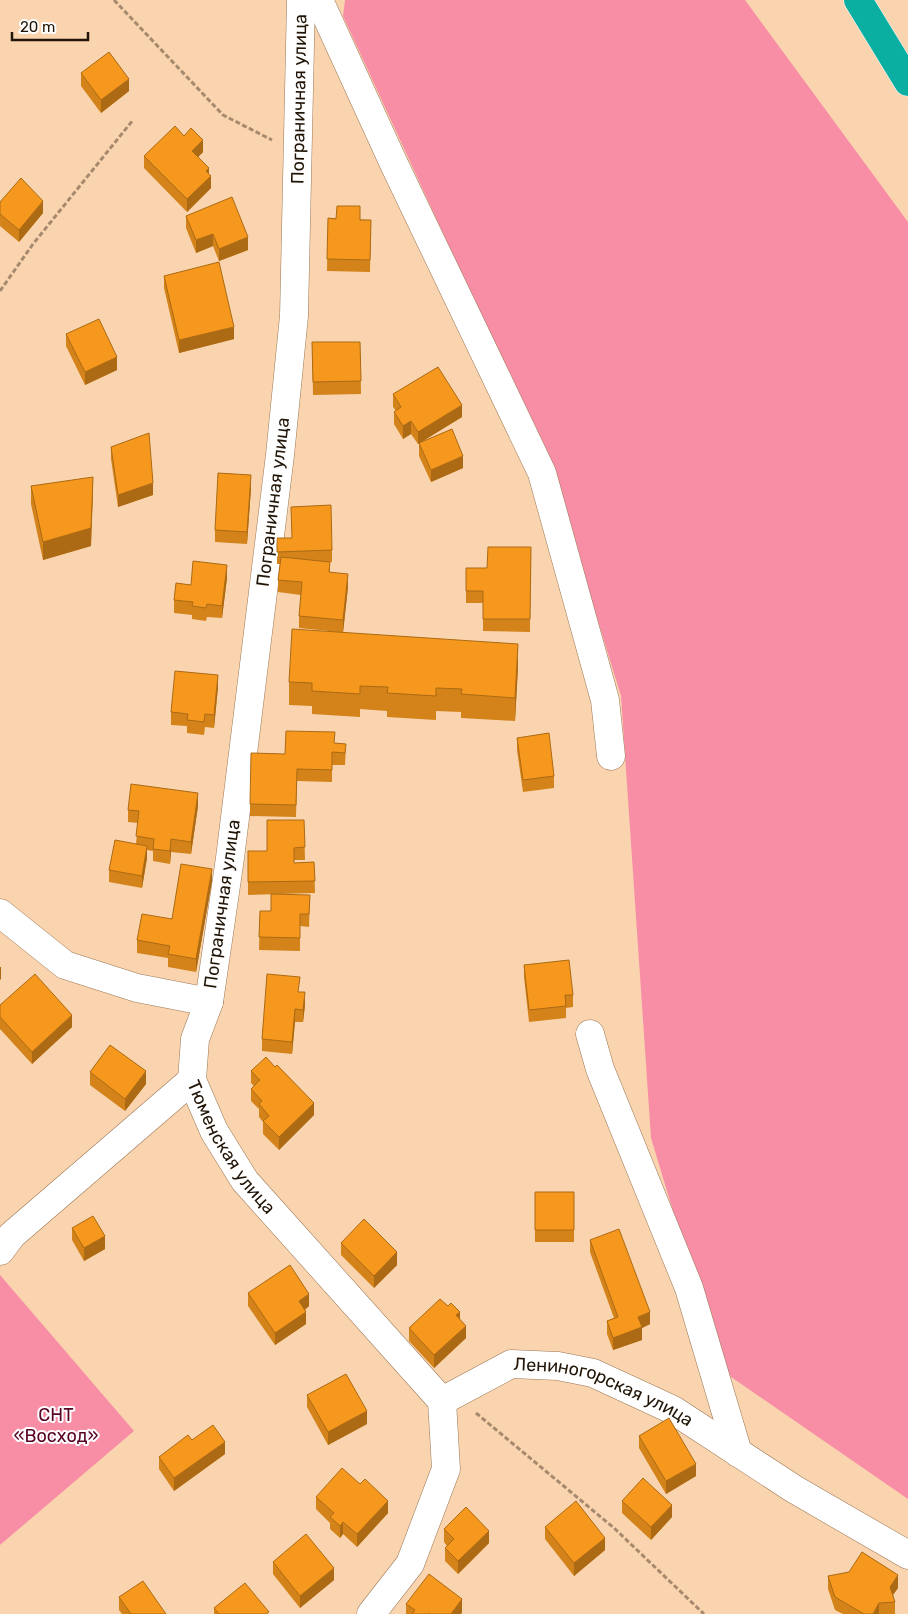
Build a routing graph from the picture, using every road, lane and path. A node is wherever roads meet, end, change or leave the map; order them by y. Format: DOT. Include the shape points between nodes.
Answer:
graph roads {
  1 [pos="114,0"];
  2 [pos="301,0"];
  3 [pos="319,0"];
  4 [pos="858,0"];
  5 [pos="908,82"];
  6 [pos="133,120"];
  7 [pos="297,174"];
  8 [pos="0,291"];
  9 [pos="611,756"];
  10 [pos="0,913"];
  11 [pos="209,1002"];
  12 [pos="590,1034"];
  13 [pos="192,1080"];
  14 [pos="0,1251"];
  15 [pos="448,1397"];
  16 [pos="738,1453"];
  17 [pos="908,1555"];
  18 [pos="371,1614"];
  19 [pos="704,1614"];
  1 -- 7 [label="path" via="223,115 270,138"];
  2 -- 7 [label="street, Пограничная улица"];
  3 -- 9 [label="street" via="542,473 605,700"];
  4 -- 5 [label="highway"];
  6 -- 8 [label="path" via="33,244"];
  7 -- 11 [label="street, Пограничная улица" via="294,316 282,437"];
  10 -- 11 [label="street" via="66,965 137,988"];
  11 -- 13 [label="street, Тюменская улица" via="195,1038"];
  12 -- 16 [label="street" via="600,1070 689,1288"];
  13 -- 14 [label="street" via="12,1235"];
  13 -- 15 [label="street, Тюменская улица" via="214,1131 245,1181"];
  15 -- 16 [label="street, Лениногорская улица" via="511,1364 558,1366 593,1373 673,1410"];
  15 -- 18 [label="street" via="446,1469 410,1564"];
  15 -- 19 [label="path" via="484,1421 614,1528"];
  16 -- 17 [label="street, Лениногорская улица"];
}
